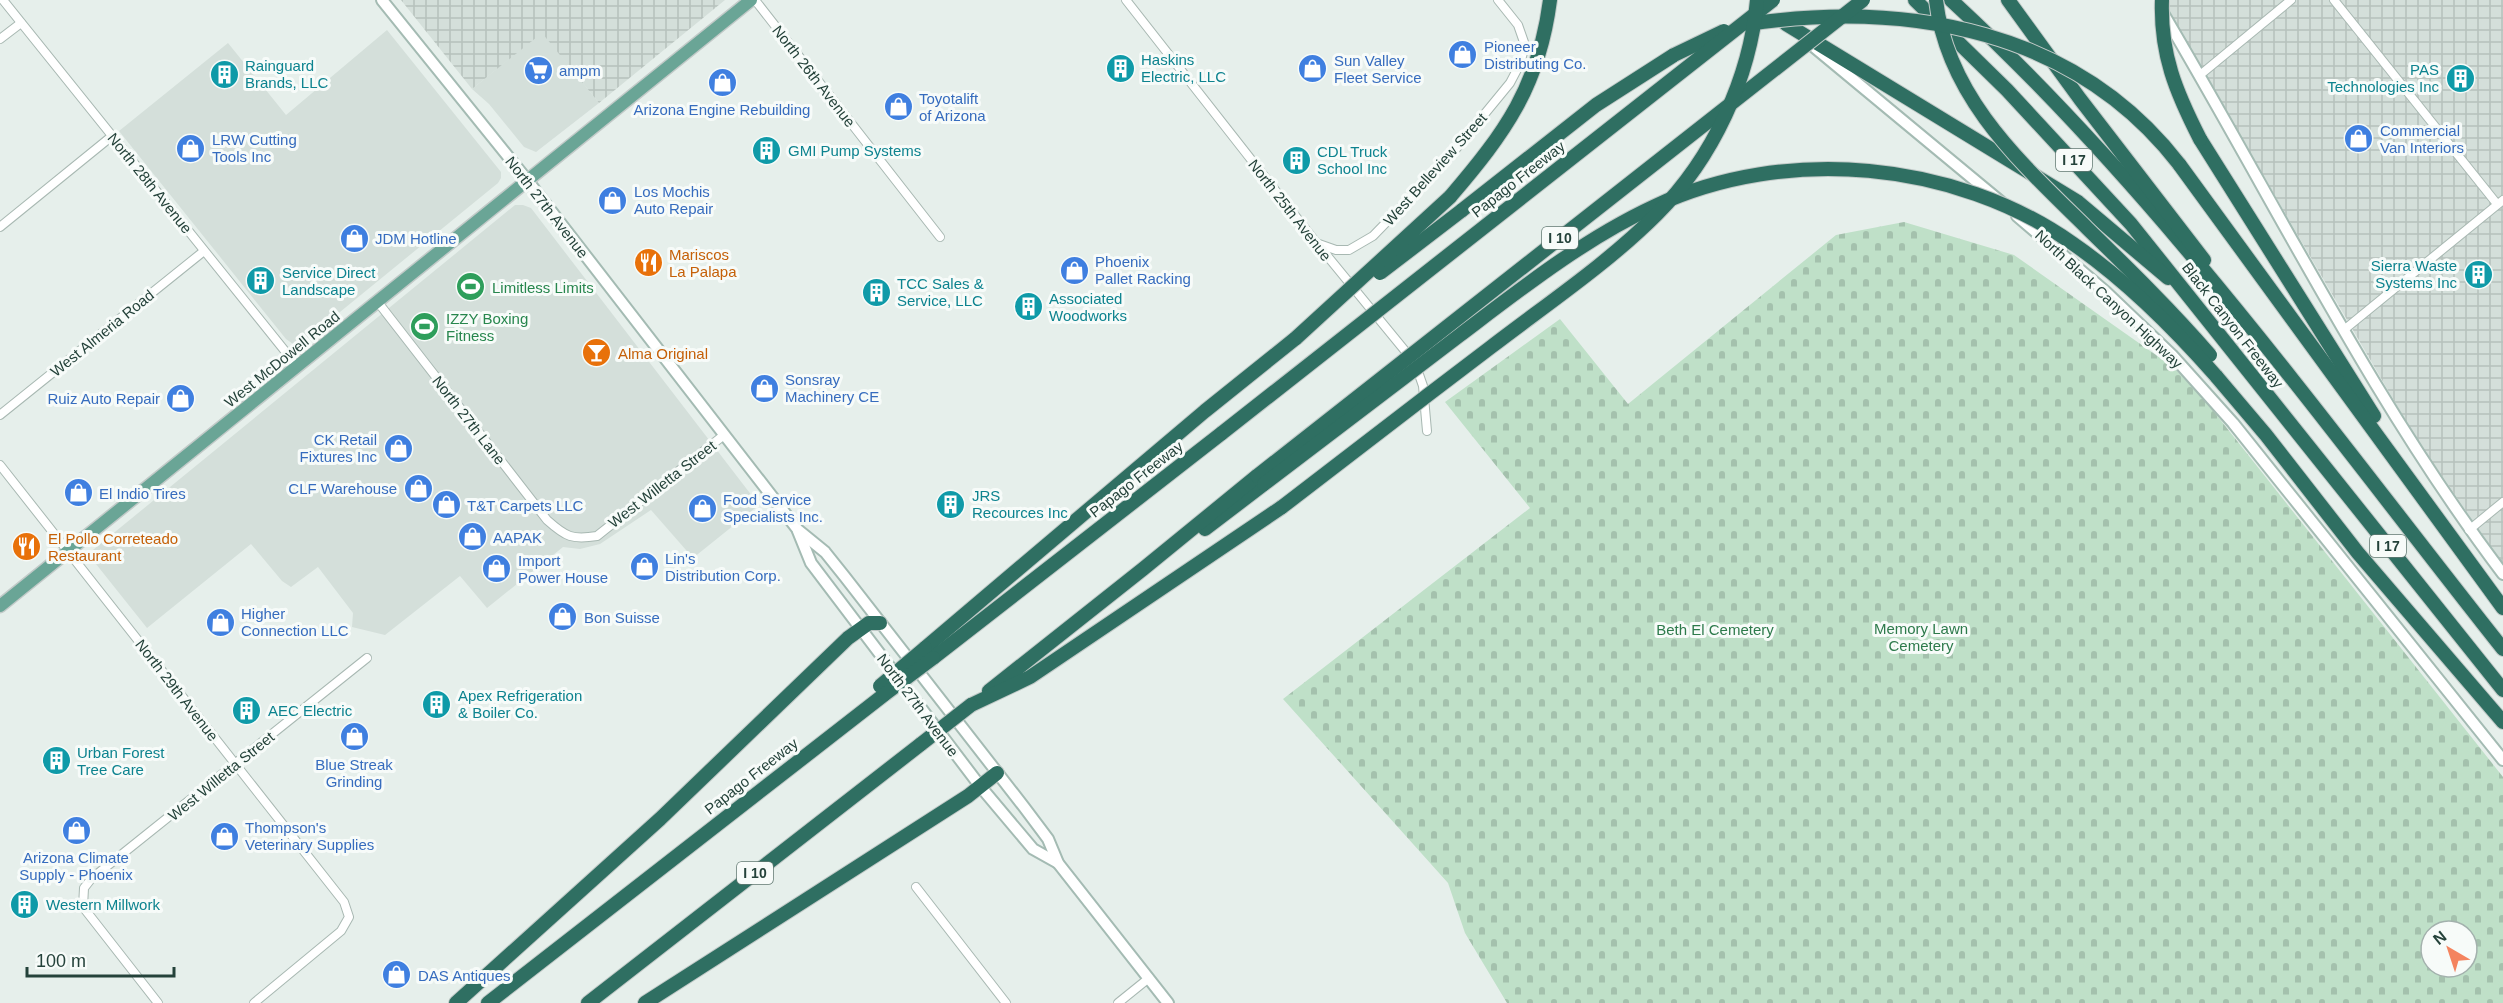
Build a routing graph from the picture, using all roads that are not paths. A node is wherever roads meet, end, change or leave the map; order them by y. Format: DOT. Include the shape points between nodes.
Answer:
graph roads {
  1 [pos="3,0"];
  2 [pos="381,0"];
  3 [pos="753,0"];
  4 [pos="1126,0"];
  5 [pos="1498,0"];
  6 [pos="1550,0"];
  7 [pos="1756,0"];
  8 [pos="1773,0"];
  9 [pos="1863,0"];
  10 [pos="1915,0"];
  11 [pos="1936,0"];
  12 [pos="1952,0"];
  13 [pos="2008,0"];
  14 [pos="2155,0"];
  15 [pos="2162,0"];
  16 [pos="2291,0"];
  17 [pos="2334,0"];
  18 [pos="21,22"];
  19 [pos="1785,24"];
  20 [pos="0,39"];
  21 [pos="2200,75"];
  22 [pos="112,136"];
  23 [pos="527,180"];
  24 [pos="2500,202"];
  25 [pos="0,227"];
  26 [pos="940,237"];
  27 [pos="1315,242"];
  28 [pos="204,250"];
  29 [pos="2193,300"];
  30 [pos="377,301"];
  31 [pos="2244,318"];
  32 [pos="2345,330"];
  33 [pos="1296,338"];
  34 [pos="297,366"];
  35 [pos="2219,373"];
  36 [pos="0,416"];
  37 [pos="1427,431"];
  38 [pos="724,435"];
  39 [pos="0,465"];
  40 [pos="2403,471"];
  41 [pos="1260,480"];
  42 [pos="2503,502"];
  43 [pos="798,530"];
  44 [pos="2469,530"];
  45 [pos="565,536"];
  46 [pos="69,551"];
  47 [pos="2503,574"];
  48 [pos="0,606"];
  49 [pos="2503,608"];
  50 [pos="880,623"];
  51 [pos="859,628"];
  52 [pos="2503,648"];
  53 [pos="929,653"];
  54 [pos="367,658"];
  55 [pos="2503,690"];
  56 [pos="971,705"];
  57 [pos="2503,722"];
  58 [pos="2503,760"];
  59 [pos="235,765"];
  60 [pos="997,773"];
  61 [pos="980,786"];
  62 [pos="1058,863"];
  63 [pos="916,886"];
  64 [pos="1149,978"];
  65 [pos="158,1003"];
  66 [pos="254,1003"];
  67 [pos="456,1003"];
  68 [pos="488,1003"];
  69 [pos="588,1003"];
  70 [pos="645,1003"];
  71 [pos="1006,1003"];
  72 [pos="1118,1003"];
  73 [pos="1168,1003"];
  1 -- 18 [label="street, North 28th Avenue"];
  2 -- 23 [label="main road, North 27th Avenue"];
  3 -- 23 [label="main road, West McDowell Road"];
  3 -- 26 [label="street, North 26th Avenue"];
  4 -- 27 [label="street, North 25th Avenue"];
  5 -- 27 [label="street, West Belleview Street" via="1518,25 1525,45 1520,64 1497,100 1446,161 1373,236 1348,250"];
  6 -- 33 [label="highway, bridge" via="1538,60 1508,125 1450,197"];
  7 -- 19 [label="main road, North Black Canyon Highway"];
  7 -- 56 [label="highway, bridge" via="1749,49 1730,105 1690,175 1658,213 1583,276 1281,507 1029,677"];
  8 -- 53 [label="highway, Papago Freeway, bridge" via="1222,433"];
  9 -- 41 [label="highway, I 10, bridge"];
  10 -- 29 [label="highway, Black Canyon Freeway / I 17" via="2076,161"];
  11 -- 35 [label="highway, bridge" via="1953,61 1971,100 1993,132 2181,321"];
  12 -- 31 [label="highway, Black Canyon Freeway / I 17" via="2103,154"];
  13 -- 31 [label="highway" via="2194,245"];
  14 -- 21 [label="main road"];
  15 -- 40 [label="highway, bridge" via="2163,39 2180,101 2370,409"];
  16 -- 21 [label="street"];
  17 -- 24 [label="street"];
  18 -- 20 [label="street"];
  18 -- 22 [label="street, North 28th Avenue"];
  19 -- 29 [label="highway" via="2078,201"];
  19 -- 58 [label="main road, North Black Canyon Highway" via="2008,207 2172,355 2233,423"];
  21 -- 32 [label="main road"];
  22 -- 25 [label="street"];
  22 -- 28 [label="street, North 28th Avenue"];
  23 -- 30 [label="main road, West McDowell Road"];
  23 -- 38 [label="main road, North 27th Avenue"];
  24 -- 32 [label="street"];
  27 -- 37 [label="street, North 25th Avenue" via="1415,363 1423,386"];
  28 -- 34 [label="street, North 28th Avenue"];
  28 -- 36 [label="street, West Almeria Road"];
  29 -- 55 [label="highway, Black Canyon Freeway / I 17"];
  30 -- 34 [label="main road, West McDowell Road"];
  30 -- 45 [label="street, North 27th Lane" via="547,520"];
  31 -- 52 [label="highway, Black Canyon Freeway / I 17"];
  32 -- 44 [label="main road"];
  33 -- 40 [label="highway, bridge" via="1596,105 1674,55 1724,31 1785,13 1847,6 1905,7 1946,14 2016,37 2084,74 2142,122 2179,165"];
  33 -- 53 [label="highway" via="1205,411"];
  34 -- 46 [label="main road, West McDowell Road"];
  35 -- 41 [label="highway, bridge" via="2117,278 2072,242 2024,215 1942,184 1896,174 1784,171 1680,196 1606,232"];
  35 -- 57 [label="highway" via="2358,553"];
  38 -- 43 [label="main road, North 27th Avenue"];
  38 -- 45 [label="street, West Willetta Street" via="597,536"];
  39 -- 46 [label="street, North 29th Avenue"];
  40 -- 49 [label="highway"];
  41 -- 56 [label="highway, I 10"];
  42 -- 44 [label="street"];
  43 -- 50 [label="main road, North 27th Avenue" via="825,552"];
  43 -- 51 [label="main road, North 27th Avenue" via="811,563"];
  44 -- 47 [label="main road"];
  46 -- 48 [label="main road, West McDowell Road"];
  46 -- 59 [label="street, North 29th Avenue"];
  50 -- 51 [label="highway"];
  50 -- 60 [label="main road, North 27th Avenue"];
  51 -- 61 [label="main road, North 27th Avenue"];
  51 -- 67 [label="highway" via="651,827"];
  53 -- 68 [label="highway, Papago Freeway, bridge"];
  54 -- 59 [label="street, West Willetta Street"];
  56 -- 69 [label="highway, I 10, bridge"];
  59 -- 65 [label="street, West Willetta Street" via="84,888 83,907"];
  59 -- 66 [label="street, North 29th Avenue" via="344,902 349,917 341,931"];
  60 -- 61 [label="highway"];
  60 -- 62 [label="main road, North 27th Avenue" via="1048,839"];
  61 -- 62 [label="main road, North 27th Avenue" via="1033,849"];
  61 -- 70 [label="highway"];
  62 -- 64 [label="main road, North 27th Avenue"];
  63 -- 71 [label="street"];
  64 -- 72 [label="street"];
  64 -- 73 [label="main road, North 27th Avenue"];
}
